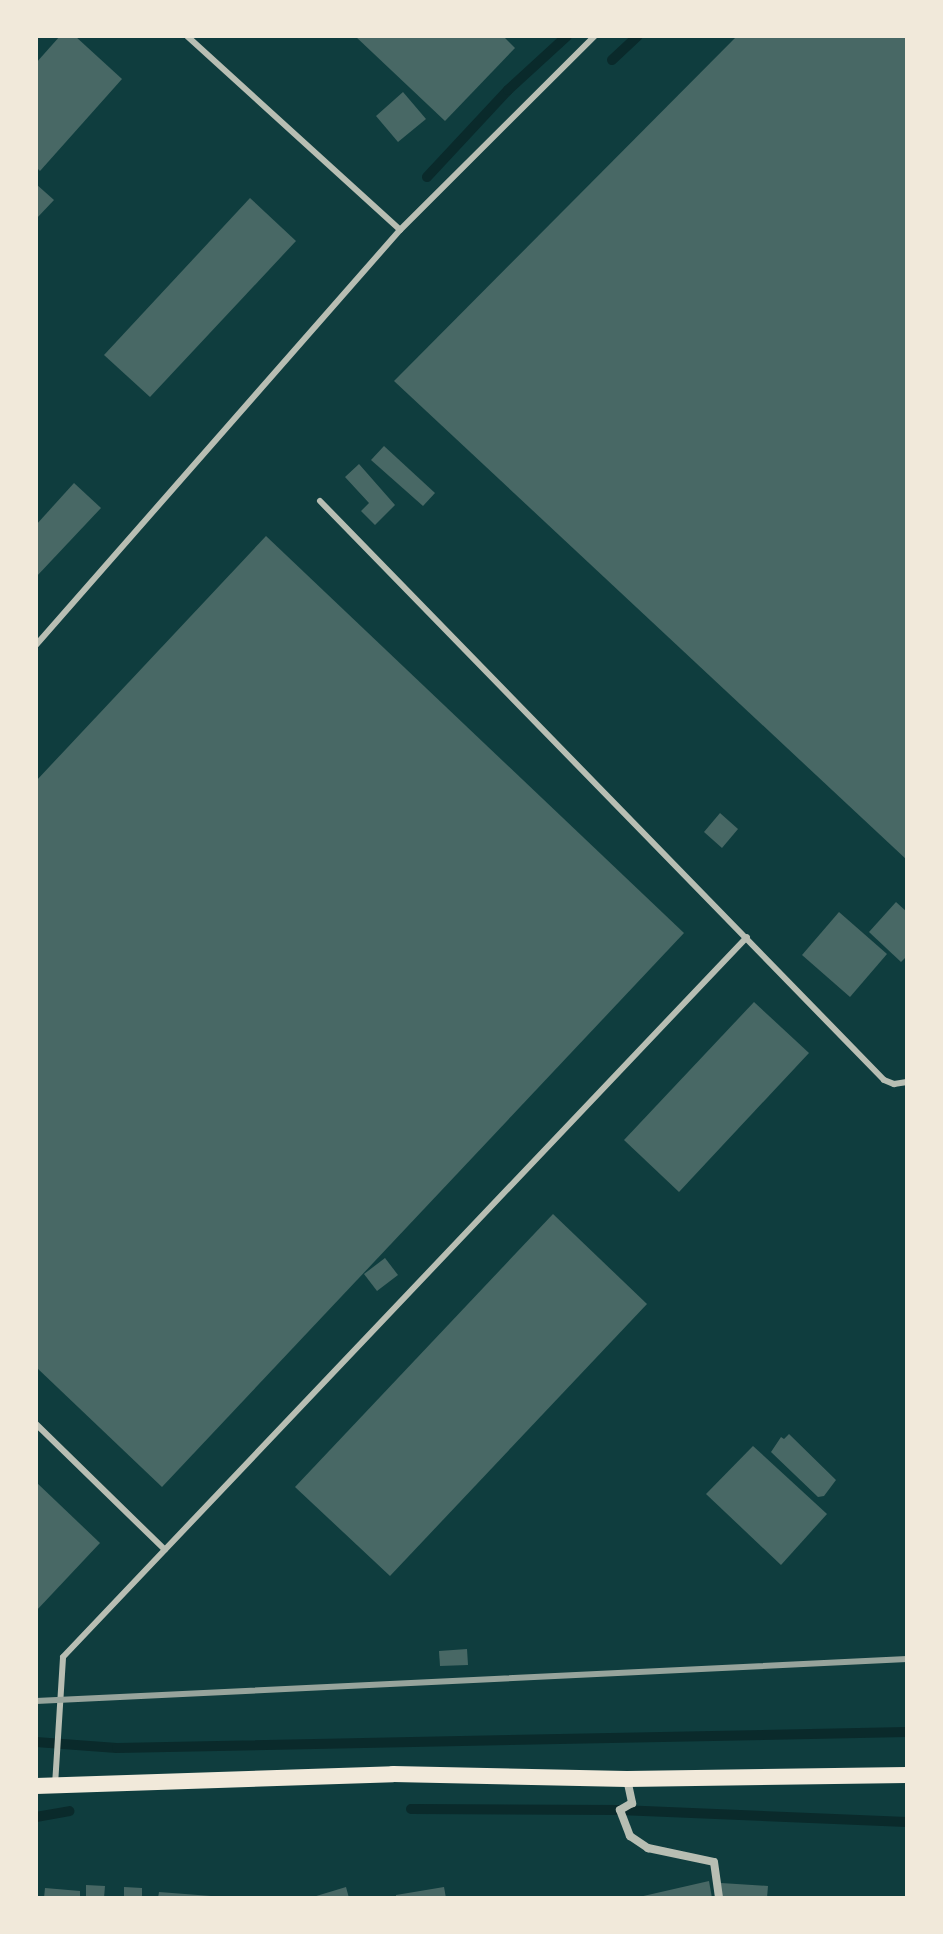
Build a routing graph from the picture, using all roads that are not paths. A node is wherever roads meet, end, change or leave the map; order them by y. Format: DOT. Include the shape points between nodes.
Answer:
graph roads {
  1 [pos="187,36"];
  2 [pos="595,36"];
  3 [pos="400,230"];
  4 [pos="320,501"];
  5 [pos="36,645"];
  6 [pos="747,937"];
  7 [pos="907,1082"];
  8 [pos="36,1424"];
  9 [pos="165,1550"];
  10 [pos="907,1775"];
  11 [pos="627,1779"];
  12 [pos="55,1785"];
  13 [pos="36,1786"];
  14 [pos="719,1898"];
  1 -- 3 [label="lane"];
  2 -- 3 [label="lane"];
  3 -- 5 [label="lane"];
  4 -- 6 [label="lane"];
  6 -- 7 [label="lane" via="884,1080"];
  6 -- 9 [label="lane"];
  8 -- 9 [label="lane"];
  9 -- 12 [label="lane" via="63,1657"];
  10 -- 11 [label="main road"];
  11 -- 12 [label="main road" via="393,1774"];
  11 -- 14 [label="street" via="632,1803 620,1810 630,1836 648,1848 714,1862"];
  12 -- 13 [label="main road"];
}
